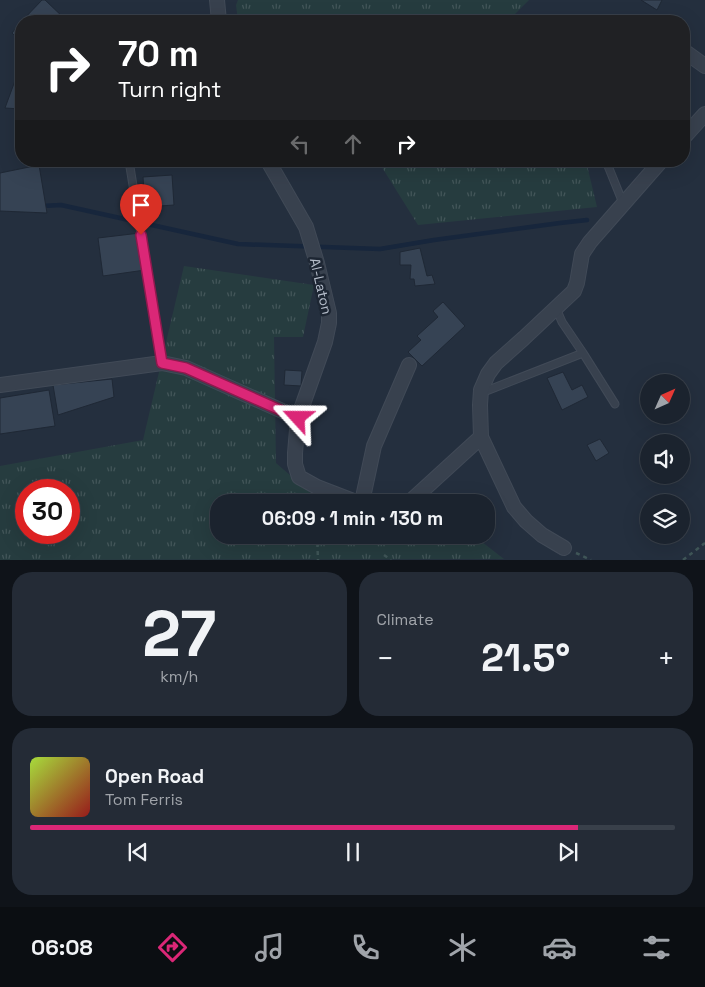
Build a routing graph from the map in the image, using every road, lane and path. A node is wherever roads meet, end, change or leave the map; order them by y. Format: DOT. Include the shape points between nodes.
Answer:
graph roads {
  1 [pos="217,0"];
  2 [pos="218,15"];
  3 [pos="690,55"];
  4 [pos="705,66"];
  5 [pos="705,114"];
  6 [pos="690,130"];
  7 [pos="130,167"];
  8 [pos="271,167"];
  9 [pos="608,167"];
  10 [pos="656,167"];
  11 [pos="623,203"];
  12 [pos="556,308"];
  13 [pos="583,353"];
  14 [pos="162,363"];
  15 [pos="409,365"];
  16 [pos="0,385"];
  17 [pos="481,393"];
  18 [pos="615,404"];
  19 [pos="298,418"];
  20 [pos="481,437"];
  21 [pos="335,494"];
  22 [pos="364,494"];
  23 [pos="419,494"];
  24 [pos="705,542"];
  25 [pos="317,544"];
  26 [pos="564,548"];
  27 [pos="384,556"];
  28 [pos="318,560"];
  29 [pos="391,560"];
  30 [pos="682,560"];
  1 -- 2 [label="street"];
  3 -- 4 [label="street"];
  5 -- 6 [label="street"];
  7 -- 14 [label="lane"];
  8 -- 19 [label="street, Al-Laton" via="306,227 329,313 325,342"];
  9 -- 11 [label="lane"];
  10 -- 11 [label="street"];
  11 -- 12 [label="street" via="582,254 574,291"];
  12 -- 13 [label="lane"];
  12 -- 17 [label="street" via="496,363"];
  13 -- 17 [label="lane"];
  13 -- 18 [label="lane"];
  14 -- 16 [label="street"];
  14 -- 19 [label="street" via="186,368"];
  15 -- 22 [label="street" via="374,446"];
  17 -- 20 [label="street"];
  19 -- 21 [label="street, Al-Laton" via="294,453 299,477"];
  20 -- 23 [label="street"];
  20 -- 26 [label="street" via="514,508 542,535"];
  24 -- 30 [label="path"];
  25 -- 28 [label="path"];
  27 -- 29 [label="path"];
}
